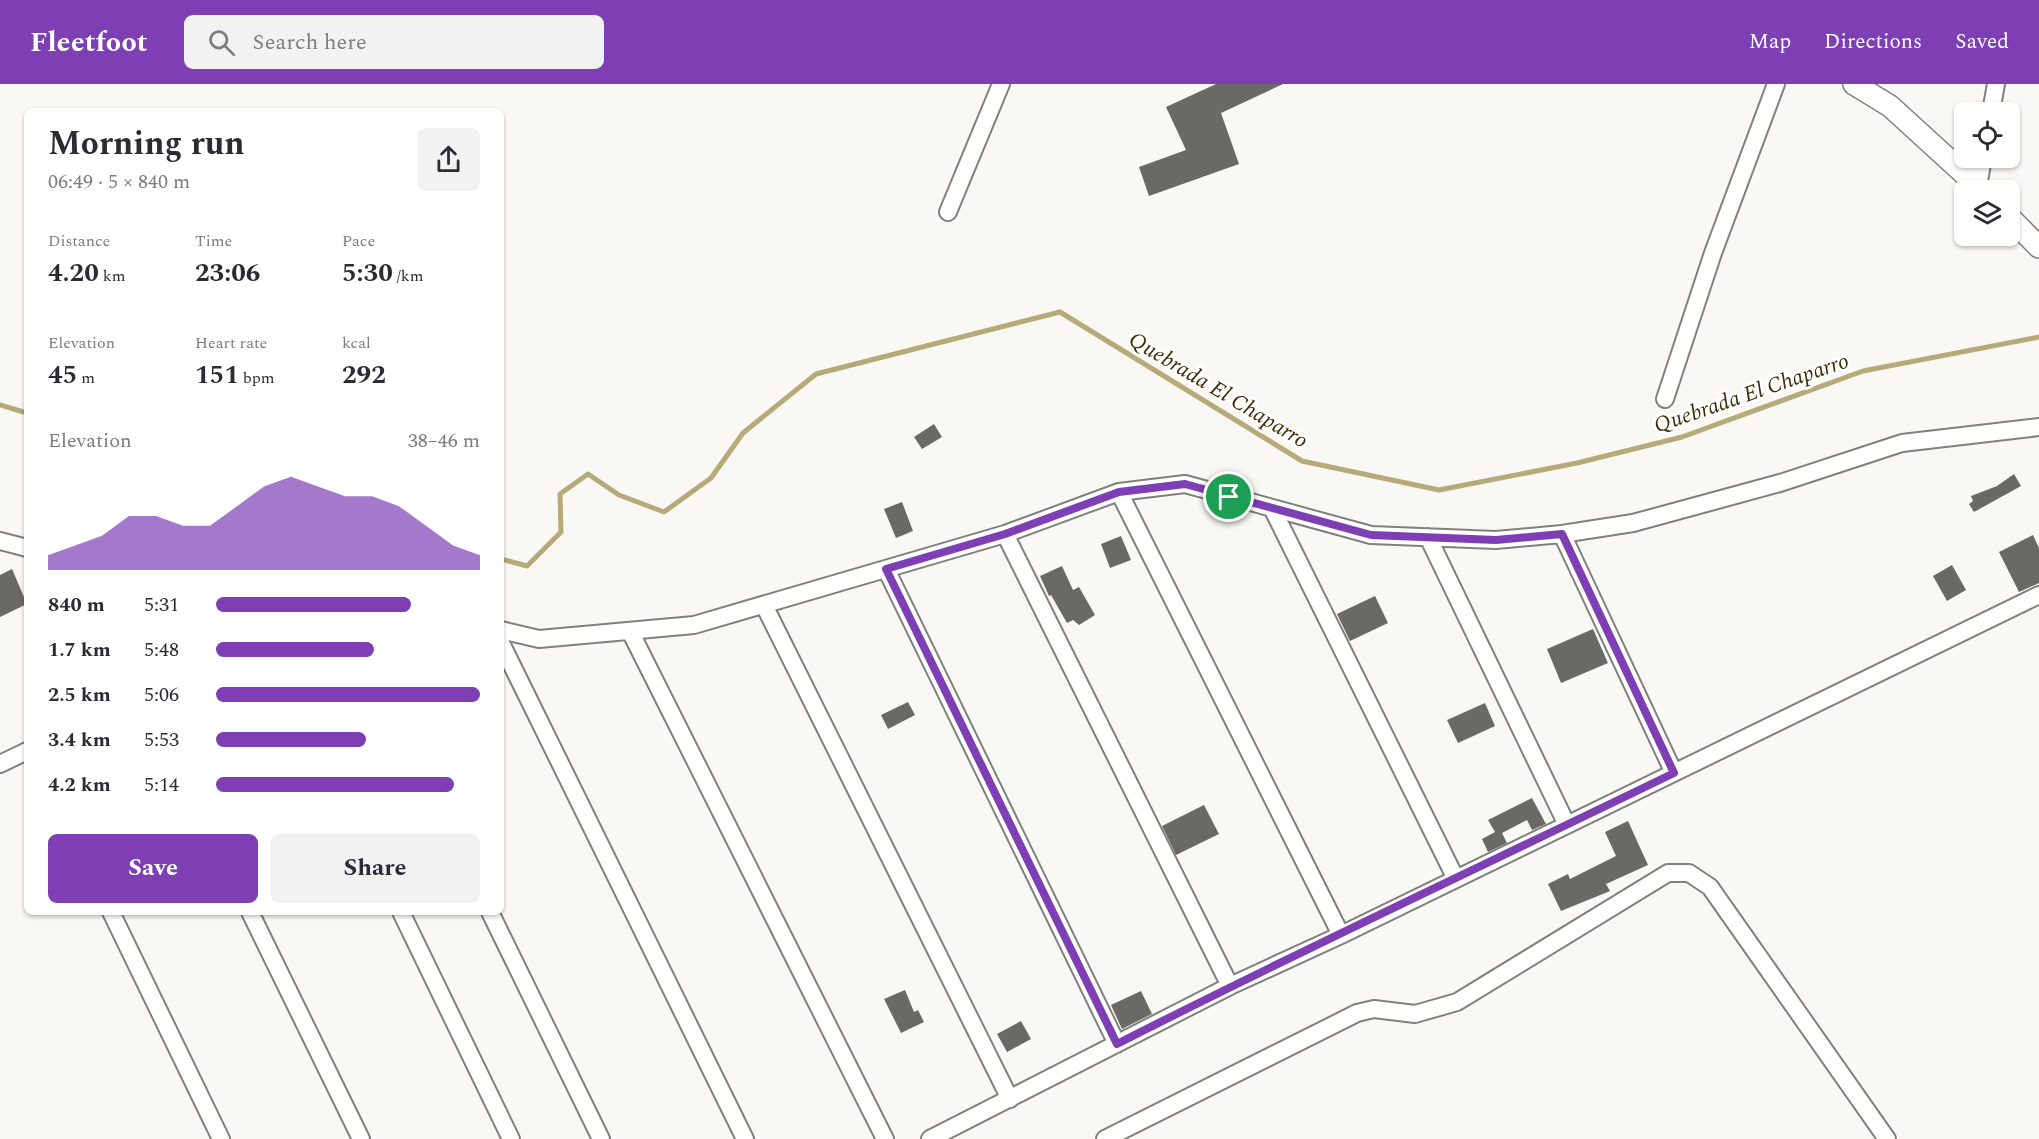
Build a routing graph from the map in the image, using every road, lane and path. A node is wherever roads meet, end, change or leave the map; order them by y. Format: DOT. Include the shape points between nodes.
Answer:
graph roads {
  1 [pos="1001,84"];
  2 [pos="1776,84"];
  3 [pos="1854,84"];
  4 [pos="1996,84"];
  5 [pos="1993,102"];
  6 [pos="1970,180"];
  7 [pos="948,212"];
  8 [pos="2020,226"];
  9 [pos="2035,238"];
  10 [pos="1665,399"];
  11 [pos="2039,426"];
  12 [pos="1119,492"];
  13 [pos="1273,510"];
  14 [pos="1005,534"];
  15 [pos="1562,534"];
  16 [pos="1428,537"];
  17 [pos="0,541"];
  18 [pos="24,547"];
  19 [pos="886,569"];
  20 [pos="2039,595"];
  21 [pos="765,605"];
  22 [pos="504,631"];
  23 [pos="630,631"];
  24 [pos="504,649"];
  25 [pos="24,752"];
  26 [pos="0,764"];
  27 [pos="1674,773"];
  28 [pos="1566,825"];
  29 [pos="1456,879"];
  30 [pos="112,915"];
  31 [pos="251,915"];
  32 [pos="402,915"];
  33 [pos="491,915"];
  34 [pos="1341,935"];
  35 [pos="1230,986"];
  36 [pos="1117,1044"];
  37 [pos="1010,1099"];
  38 [pos="221,1139"];
  39 [pos="361,1139"];
  40 [pos="511,1139"];
  41 [pos="601,1139"];
  42 [pos="745,1139"];
  43 [pos="885,1139"];
  44 [pos="930,1139"];
  45 [pos="1105,1139"];
  46 [pos="1887,1139"];
  1 -- 7 [label="street"];
  2 -- 10 [label="street" via="1713,253"];
  3 -- 6 [label="main road" via="1890,106"];
  4 -- 5 [label="street"];
  8 -- 9 [label="main road"];
  11 -- 15 [label="street" via="1902,443 1735,496 1633,523"];
  12 -- 13 [label="street" via="1185,484"];
  12 -- 14 [label="street"];
  12 -- 34 [label="street"];
  13 -- 16 [label="street" via="1371,535"];
  13 -- 29 [label="street"];
  14 -- 19 [label="street"];
  14 -- 35 [label="street"];
  15 -- 16 [label="street" via="1496,540"];
  15 -- 27 [label="street"];
  16 -- 28 [label="street"];
  17 -- 18 [label="street"];
  19 -- 21 [label="street"];
  19 -- 36 [label="street"];
  20 -- 27 [label="street"];
  21 -- 23 [label="street" via="694,625"];
  21 -- 37 [label="street"];
  22 -- 23 [label="street" via="539,639"];
  23 -- 43 [label="street"];
  24 -- 42 [label="street"];
  25 -- 26 [label="street"];
  27 -- 28 [label="street"];
  28 -- 29 [label="street"];
  29 -- 34 [label="street"];
  30 -- 38 [label="street"];
  31 -- 39 [label="street"];
  32 -- 40 [label="street"];
  33 -- 41 [label="street"];
  34 -- 35 [label="street"];
  35 -- 36 [label="street"];
  36 -- 37 [label="street"];
  37 -- 44 [label="street"];
  45 -- 46 [label="street" via="1357,1013 1374,1009 1415,1014 1457,1002 1668,873 1689,873 1710,887"];
}
